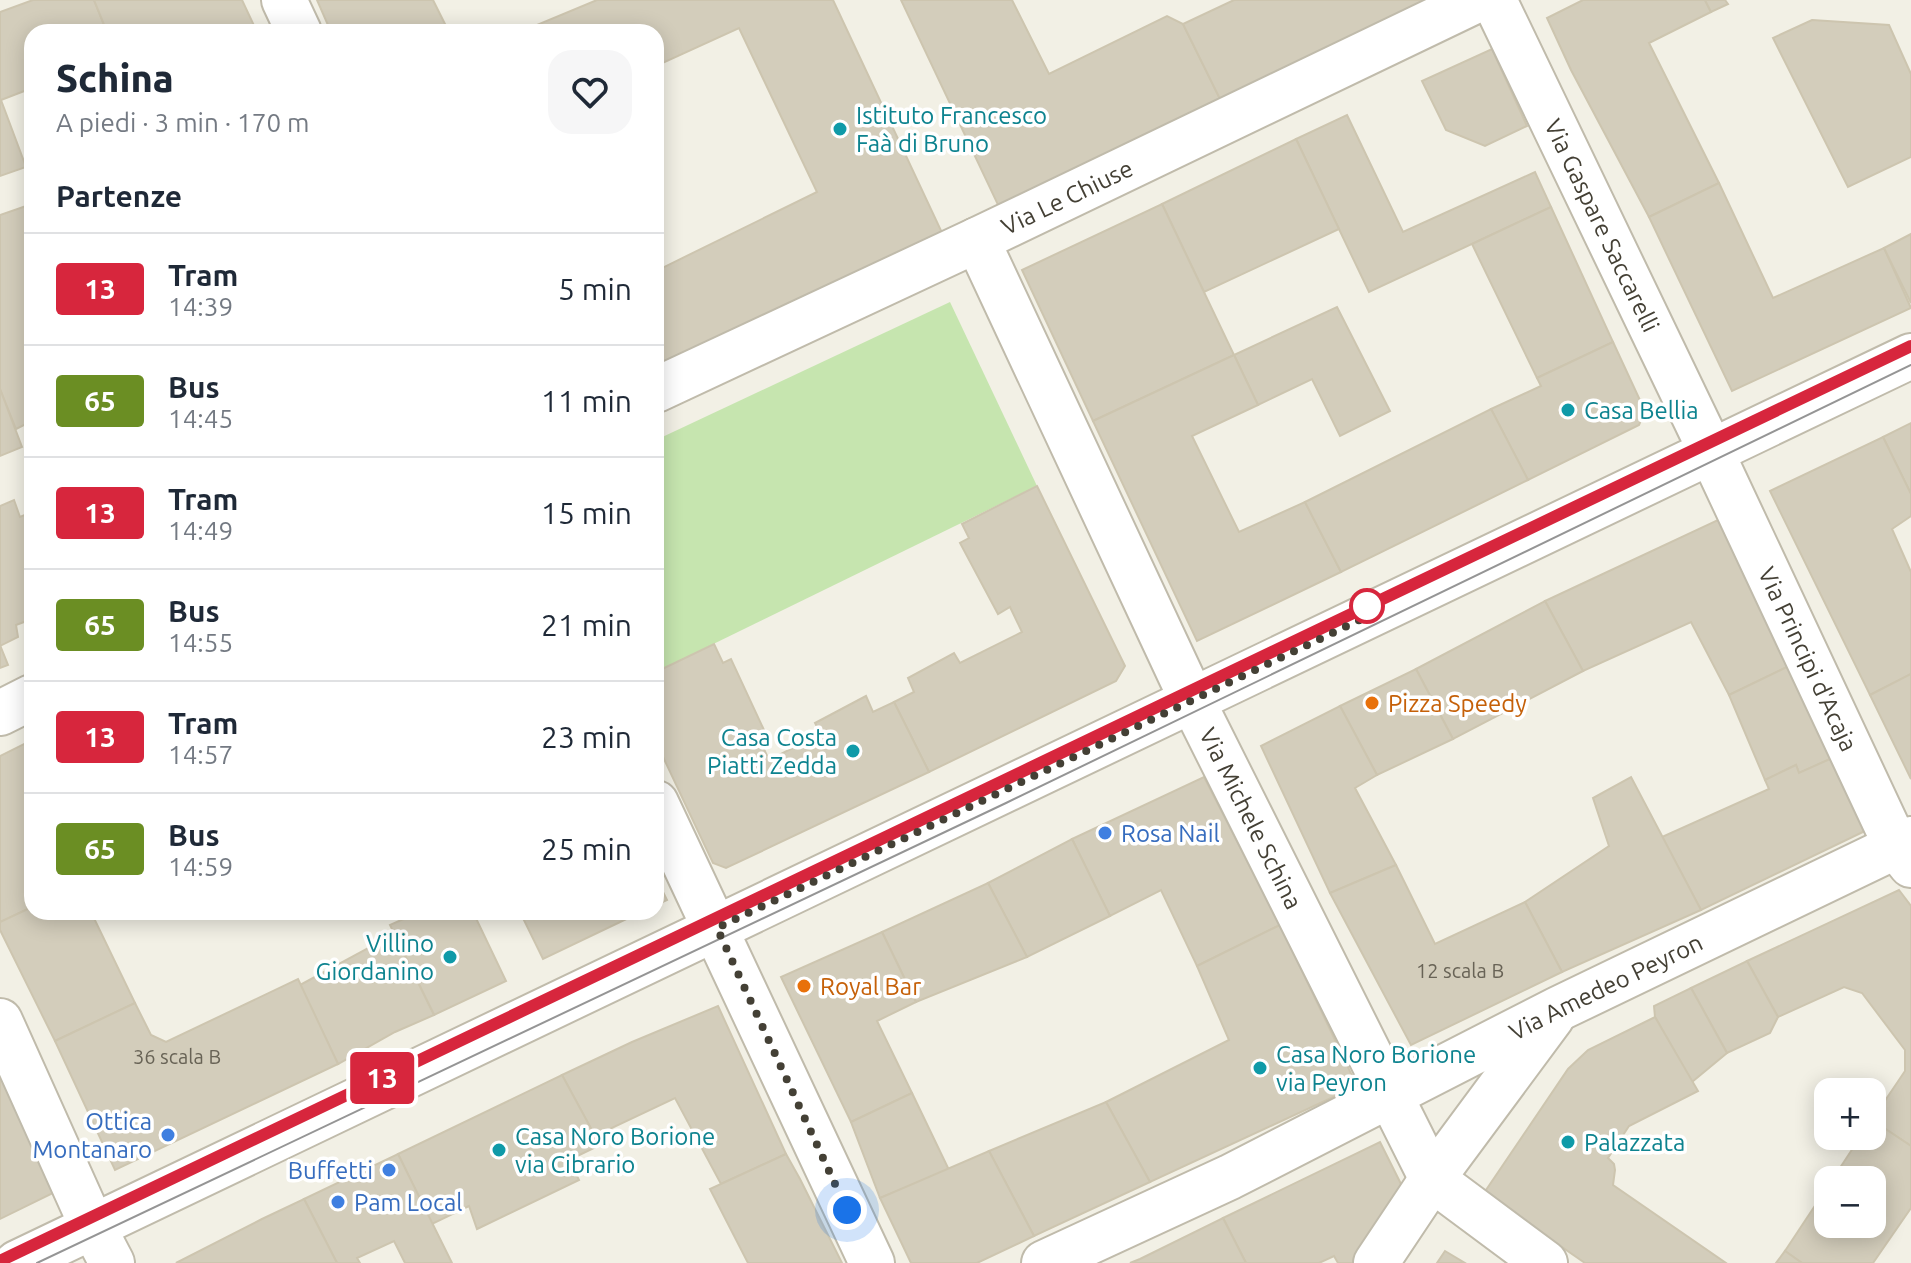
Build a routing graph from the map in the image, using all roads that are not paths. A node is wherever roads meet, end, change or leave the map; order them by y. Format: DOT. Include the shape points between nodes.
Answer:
graph roads {
  1 [pos="284,0"];
  2 [pos="1477,0"];
  3 [pos="1494,0"];
  4 [pos="295,24"];
  5 [pos="977,240"];
  6 [pos="1911,356"];
  7 [pos="664,386"];
  8 [pos="1710,451"];
  9 [pos="1192,700"];
  10 [pos="24,701"];
  11 [pos="0,713"];
  12 [pos="664,821"];
  13 [pos="1906,850"];
  14 [pos="717,928"];
  15 [pos="1558,1009"];
  16 [pos="0,1021"];
  17 [pos="1390,1093"];
  18 [pos="1432,1179"];
  19 [pos="102,1245"];
  20 [pos="17,1263"];
  21 [pos="872,1263"];
  22 [pos="1044,1263"];
  23 [pos="1376,1263"];
  24 [pos="1545,1263"];
  1 -- 4 [label="street"];
  2 -- 5 [label="street, Via Le Chiuse"];
  3 -- 8 [label="street, Via Gaspare Saccarelli"];
  5 -- 7 [label="street, Via Le Chiuse"];
  5 -- 9 [label="street, Via Michele Schina"];
  6 -- 8 [label="street"];
  8 -- 9 [label="street"];
  8 -- 13 [label="street, Via Principi d'Acaja"];
  9 -- 14 [label="street"];
  9 -- 17 [label="street, Via Michele Schina"];
  10 -- 11 [label="street"];
  12 -- 14 [label="street"];
  13 -- 15 [label="street, Via Amedeo Peyron"];
  14 -- 19 [label="street"];
  14 -- 21 [label="street"];
  15 -- 17 [label="street, Via Amedeo Peyron"];
  15 -- 18 [label="street"];
  16 -- 19 [label="street"];
  17 -- 18 [label="street, Via Michele Schina"];
  17 -- 22 [label="street, Via Amedeo Peyron" via="1230,1177"];
  18 -- 23 [label="street"];
  18 -- 24 [label="street, Via Michele Schina"];
  19 -- 20 [label="street"];
}
